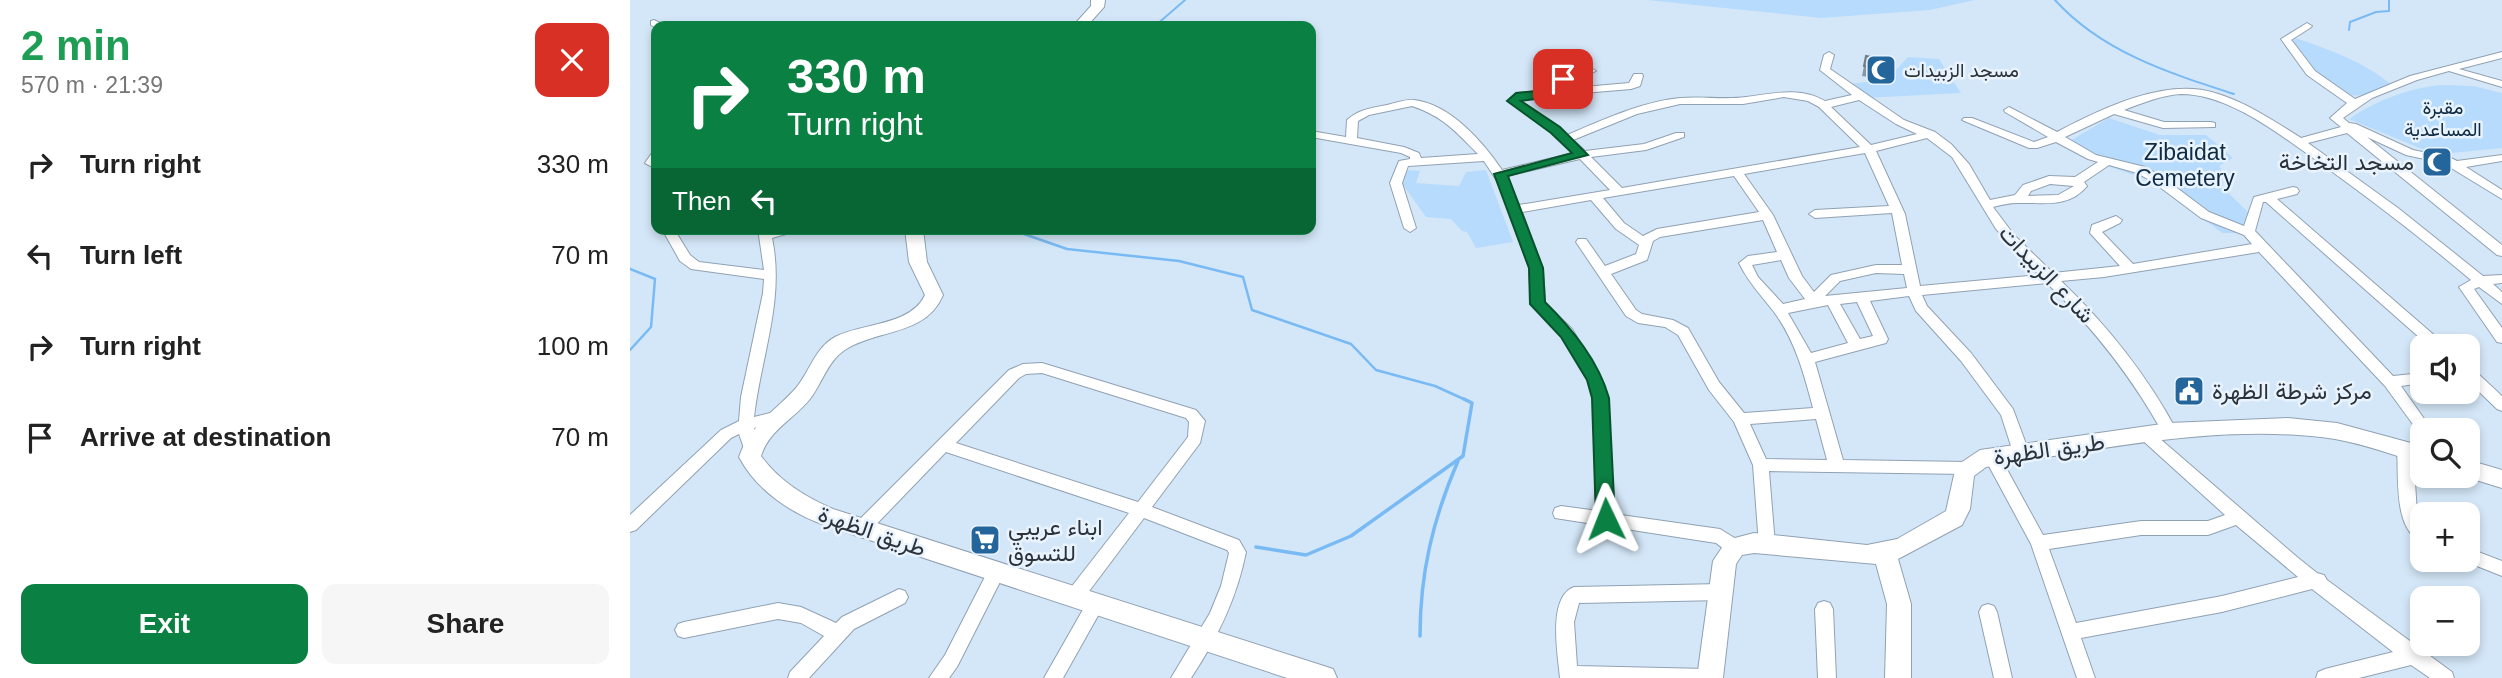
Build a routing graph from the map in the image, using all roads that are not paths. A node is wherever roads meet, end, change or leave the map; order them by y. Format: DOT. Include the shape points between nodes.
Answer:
graph roads {
  1 [pos="1098,0"];
  2 [pos="1084,21"];
  3 [pos="2308,26"];
  4 [pos="1829,55"];
  5 [pos="2502,55"];
  6 [pos="2453,70"];
  7 [pos="1591,71"];
  8 [pos="1638,76"];
  9 [pos="2501,83"];
  10 [pos="1554,93"];
  11 [pos="1859,97"];
  12 [pos="2353,102"];
  13 [pos="1823,105"];
  14 [pos="2010,110"];
  15 [pos="2115,110"];
  16 [pos="2336,118"];
  17 [pos="1968,120"];
  18 [pos="2211,125"];
  19 [pos="2347,130"];
  20 [pos="1931,134"];
  21 [pos="1316,135"];
  22 [pos="1680,135"];
  23 [pos="2056,138"];
  24 [pos="1566,139"];
  25 [pos="1351,141"];
  26 [pos="2297,142"];
  27 [pos="1869,149"];
  28 [pos="1582,155"];
  29 [pos="1488,158"];
  30 [pos="2502,158"];
  31 [pos="1416,160"];
  32 [pos="2108,162"];
  33 [pos="2456,165"];
  34 [pos="1737,172"];
  35 [pos="1500,174"];
  36 [pos="2077,181"];
  37 [pos="2498,190"];
  38 [pos="2293,191"];
  39 [pos="1619,192"];
  40 [pos="1594,196"];
  41 [pos="2269,198"];
  42 [pos="2020,199"];
  43 [pos="1986,204"];
  44 [pos="1897,209"];
  45 [pos="1513,210"];
  46 [pos="1815,214"];
  47 [pos="1767,215"];
  48 [pos="2116,220"];
  49 [pos="1410,228"];
  50 [pos="2248,232"];
  51 [pos="672,235"];
  52 [pos="765,235"];
  53 [pos="915,235"];
  54 [pos="1582,242"];
  55 [pos="1645,243"];
  56 [pos="2262,247"];
  57 [pos="2502,252"];
  58 [pos="1786,255"];
  59 [pos="2130,269"];
  60 [pos="1910,270"];
  61 [pos="1602,271"];
  62 [pos="769,275"];
  63 [pos="2049,279"];
  64 [pos="2502,279"];
  65 [pos="2480,281"];
  66 [pos="1914,291"];
  67 [pos="1831,299"];
  68 [pos="1862,299"];
  69 [pos="2502,299"];
  70 [pos="1813,300"];
  71 [pos="1780,310"];
  72 [pos="2423,334"];
  73 [pos="2502,338"];
  74 [pos="1857,346"];
  75 [pos="1807,359"];
  76 [pos="2410,380"];
  77 [pos="2390,382"];
  78 [pos="2480,384"];
  79 [pos="2502,405"];
  80 [pos="1821,413"];
  81 [pos="778,417"];
  82 [pos="2416,418"];
  83 [pos="1740,419"];
  84 [pos="744,425"];
  85 [pos="2169,431"];
  86 [pos="2146,435"];
  87 [pos="946,446"];
  88 [pos="751,450"];
  89 [pos="2021,452"];
  90 [pos="2410,452"];
  91 [pos="1992,457"];
  92 [pos="1762,464"];
  93 [pos="1837,466"];
  94 [pos="1967,468"];
  95 [pos="2480,473"];
  96 [pos="2502,479"];
  97 [pos="2411,488"];
  98 [pos="1139,509"];
  99 [pos="1562,513"];
  100 [pos="2238,517"];
  101 [pos="2410,517"];
  102 [pos="1606,519"];
  103 [pos="630,525"];
  104 [pos="861,529"];
  105 [pos="2039,543"];
  106 [pos="1767,545"];
  107 [pos="1735,547"];
  108 [pos="1885,553"];
  109 [pos="2480,560"];
  110 [pos="2502,569"];
  111 [pos="996,572"];
  112 [pos="2318,580"];
  113 [pos="1722,592"];
  114 [pos="899,597"];
  115 [pos="1085,601"];
  116 [pos="1824,609"];
  117 [pos="1988,612"];
  118 [pos="684,630"];
  119 [pos="2070,632"];
  120 [pos="836,633"];
  121 [pos="1206,639"];
  122 [pos="2410,654"];
  123 [pos="2412,656"];
  124 [pos="1301,674"];
  125 [pos="2350,675"];
  126 [pos="1569,676"];
  127 [pos="797,678"];
  128 [pos="938,678"];
  129 [pos="1053,678"];
  130 [pos="1180,678"];
  131 [pos="1324,678"];
  132 [pos="1709,678"];
  133 [pos="1828,678"];
  134 [pos="1898,678"];
  135 [pos="2003,678"];
  136 [pos="2086,678"];
  137 [pos="2325,678"];
  138 [pos="2445,678"];
  1 -- 2 [label="main road"];
  3 -- 12 [label="street" via="2288,36 2288,43 2311,73"];
  4 -- 11 [label="street, شارع الزبيدات" via="1825,70"];
  5 -- 6 [label="street"];
  6 -- 9 [label="street"];
  6 -- 12 [label="street" via="2411,79"];
  7 -- 10 [label="street" via="1559,81"];
  8 -- 10 [label="street" via="1631,86"];
  10 -- 24 [label="street" via="1521,95 1513,101"];
  11 -- 13 [label="street"];
  11 -- 20 [label="street, شارع الزبيدات"];
  12 -- 16 [label="street"];
  13 -- 24 [label="street" via="1784,94 1743,101 1680,101 1652,106"];
  13 -- 27 [label="street"];
  14 -- 23 [label="street"];
  15 -- 18 [label="street" via="2163,125"];
  15 -- 23 [label="street"];
  15 -- 26 [label="street" via="2182,91 2202,92 2259,114"];
  16 -- 19 [label="street"];
  16 -- 33 [label="street" via="2410,153"];
  17 -- 23 [label="street" via="2028,146"];
  19 -- 26 [label="street"];
  19 -- 57 [label="street"];
  20 -- 27 [label="street"];
  20 -- 43 [label="street, شارع الزبيدات" via="1968,170"];
  21 -- 25 [label="street"];
  22 -- 28 [label="street" via="1634,149"];
  23 -- 32 [label="street"];
  24 -- 28 [label="street"];
  25 -- 29 [label="street" via="1353,120 1359,114 1413,103 1447,116"];
  25 -- 31 [label="street" via="1411,152"];
  26 -- 65 [label="street" via="2437,242"];
  27 -- 34 [label="street"];
  27 -- 44 [label="street"];
  28 -- 35 [label="street"];
  28 -- 39 [label="street"];
  29 -- 31 [label="street"];
  29 -- 35 [label="street"];
  30 -- 33 [label="street"];
  31 -- 49 [label="street" via="1403,163 1396,183"];
  32 -- 36 [label="street"];
  32 -- 50 [label="street" via="2141,170 2205,215"];
  33 -- 37 [label="street"];
  34 -- 39 [label="street"];
  34 -- 47 [label="street"];
  35 -- 45 [label="street"];
  36 -- 42 [label="street" via="2049,180 2027,188"];
  36 -- 42 [label="street" via="2078,190 2056,200"];
  38 -- 41 [label="street"];
  39 -- 40 [label="street"];
  40 -- 45 [label="street"];
  40 -- 55 [label="street" via="1620,226"];
  41 -- 50 [label="street" via="2255,203"];
  41 -- 72 [label="street"];
  42 -- 43 [label="street"];
  43 -- 63 [label="street, شارع الزبيدات" via="2003,230"];
  44 -- 46 [label="street"];
  44 -- 60 [label="street"];
  45 -- 102 [label="street" via="1536,268 1538,304 1567,333 1598,388"];
  47 -- 55 [label="street" via="1673,229 1650,236"];
  47 -- 58 [label="street"];
  48 -- 59 [label="street" via="2096,228 2096,233"];
  50 -- 56 [label="street"];
  51 -- 62 [label="street" via="685,258 696,266"];
  52 -- 62 [label="street"];
  53 -- 81 [label="main road" via="918,262 934,295 930,306 911,319 836,346 819,363 803,393"];
  54 -- 61 [label="street"];
  55 -- 61 [label="street" via="1642,257"];
  56 -- 59 [label="street"];
  56 -- 77 [label="street"];
  58 -- 70 [label="street"];
  58 -- 71 [label="street" via="1745,263"];
  59 -- 63 [label="street"];
  60 -- 66 [label="street"];
  60 -- 70 [label="street" via="1876,269 1836,278"];
  61 -- 83 [label="street" via="1631,313 1683,332 1714,386"];
  62 -- 84 [label="street" via="768,312"];
  63 -- 66 [label="street"];
  63 -- 85 [label="street, شارع الزبيدات" via="2113,343 2141,379"];
  64 -- 65 [label="street"];
  65 -- 69 [label="street"];
  65 -- 73 [label="street" via="2469,285 2468,294"];
  66 -- 68 [label="street"];
  66 -- 89 [label="street" via="1928,318 1966,357 2008,413"];
  67 -- 68 [label="street"];
  67 -- 70 [label="street"];
  67 -- 74 [label="street"];
  68 -- 74 [label="street" via="1882,336"];
  70 -- 71 [label="street"];
  71 -- 75 [label="street"];
  74 -- 75 [label="street"];
  75 -- 80 [label="street"];
  76 -- 77 [label="street"];
  77 -- 82 [label="street"];
  78 -- 79 [label="street"];
  80 -- 83 [label="street"];
  80 -- 93 [label="street"];
  81 -- 84 [label="street"];
  81 -- 88 [label="main road"];
  83 -- 92 [label="street"];
  84 -- 88 [label="street"];
  84 -- 103 [label="street" via="718,440"];
  85 -- 86 [label="main road, طريق الظهرة"];
  85 -- 90 [label="main road, طريق الظهرة" via="2313,428"];
  86 -- 89 [label="main road, طريق الظهرة"];
  86 -- 100 [label="street"];
  87 -- 98 [label="street"];
  87 -- 98 [label="street" via="1014,374 1033,367 1191,414 1197,421 1195,439"];
  87 -- 104 [label="street"];
  88 -- 104 [label="main road, طريق الظهرة" via="756,467 785,495"];
  89 -- 91 [label="main road, طريق الظهرة"];
  91 -- 94 [label="main road, طريق الظهرة"];
  91 -- 105 [label="street"];
  92 -- 93 [label="street"];
  92 -- 106 [label="street"];
  93 -- 94 [label="street"];
  94 -- 108 [label="main road, طريق الظهرة" via="1954,518"];
  95 -- 96 [label="main road"];
  97 -- 101 [label="street"];
  98 -- 115 [label="street"];
  98 -- 121 [label="street" via="1223,539 1238,552"];
  99 -- 102 [label="street"];
  100 -- 105 [label="street" via="2208,528 2141,528"];
  100 -- 112 [label="street"];
  102 -- 107 [label="street" via="1720,536"];
  104 -- 111 [label="main road, طريق الظهرة"];
  105 -- 119 [label="street"];
  106 -- 107 [label="main road, طريق الظهرة"];
  106 -- 108 [label="main road, طريق الظهرة"];
  107 -- 113 [label="main road" via="1725,561"];
  108 -- 134 [label="main road" via="1899,604"];
  109 -- 110 [label="street"];
  111 -- 115 [label="main road, طريق الظهرة"];
  111 -- 128 [label="street"];
  112 -- 119 [label="street" via="2222,604"];
  112 -- 122 [label="street"];
  113 -- 126 [label="street" via="1574,594 1566,618"];
  113 -- 132 [label="main road"];
  114 -- 120 [label="street" via="872,608"];
  115 -- 121 [label="main road, طريق الظهرة"];
  115 -- 129 [label="street"];
  116 -- 133 [label="street"];
  117 -- 135 [label="street"];
  118 -- 120 [label="street" via="793,611"];
  119 -- 136 [label="street"];
  120 -- 127 [label="street"];
  121 -- 124 [label="main road, طريق الظهرة"];
  121 -- 130 [label="street"];
  123 -- 125 [label="street"];
  123 -- 138 [label="street"];
  124 -- 131 [label="main road, طريق الظهرة"];
  125 -- 137 [label="street"];
  126 -- 132 [label="street"];
}
